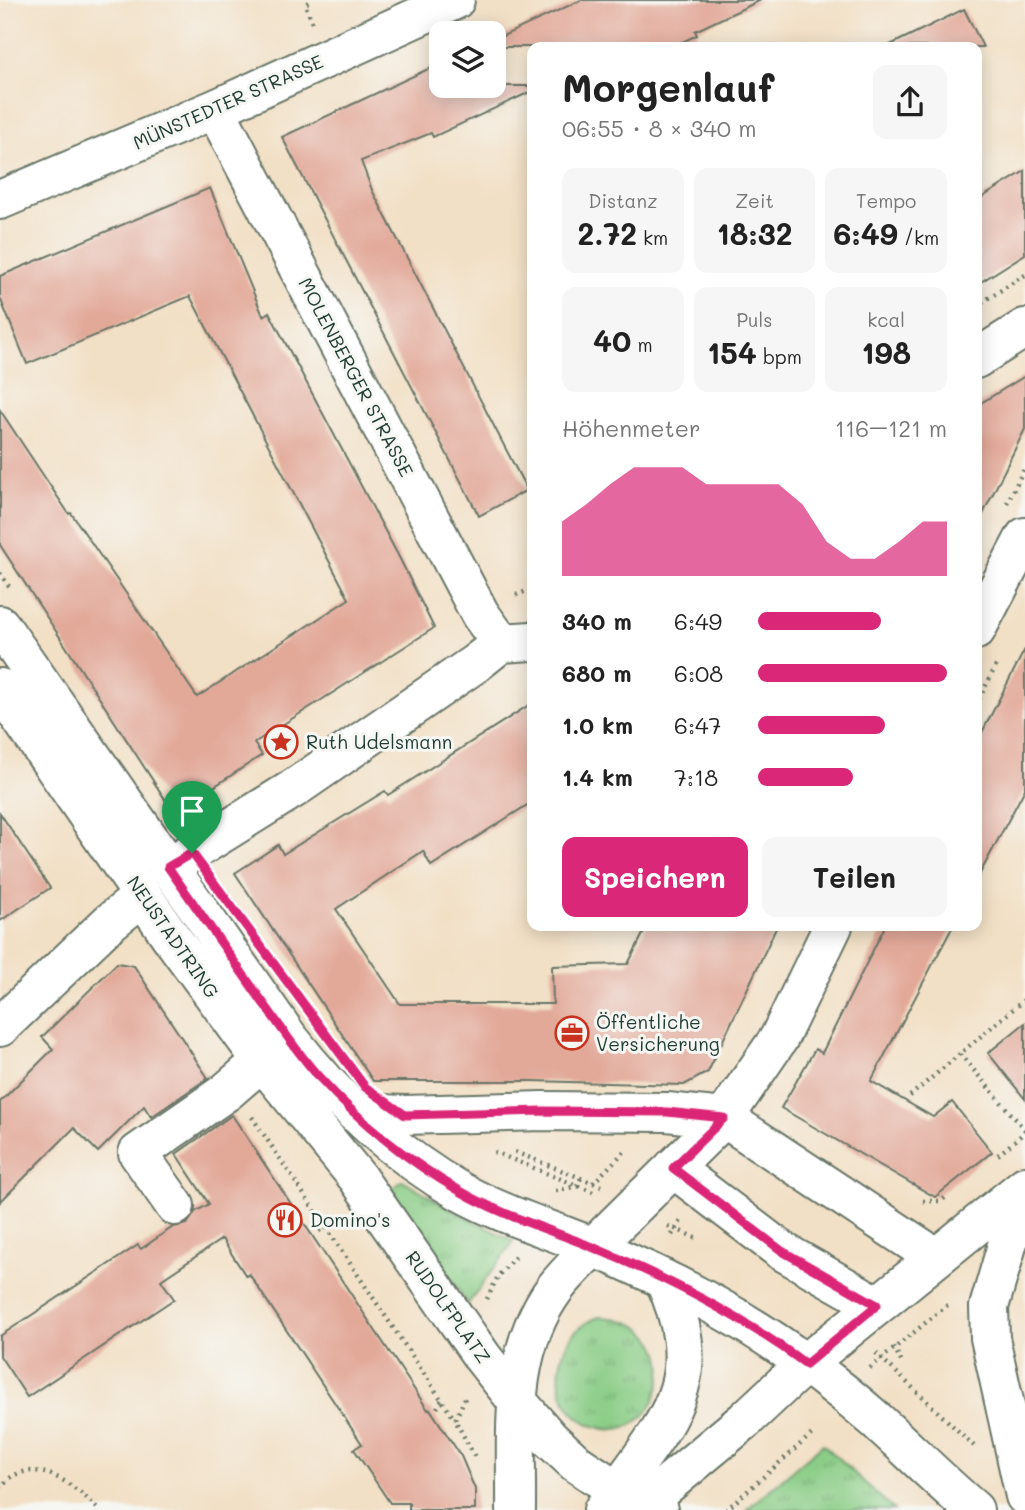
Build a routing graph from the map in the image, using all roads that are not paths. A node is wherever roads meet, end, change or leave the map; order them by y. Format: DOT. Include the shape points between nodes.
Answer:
graph roads {
  1 [pos="455,0"];
  2 [pos="215,109"];
  3 [pos="0,200"];
  4 [pos="1025,328"];
  5 [pos="982,355"];
  6 [pos="1025,537"];
  7 [pos="8,610"];
  8 [pos="982,619"];
  9 [pos="517,642"];
  10 [pos="11,692"];
  11 [pos="168,867"];
  12 [pos="143,896"];
  13 [pos="831,931"];
  14 [pos="0,1027"];
  15 [pos="262,1061"];
  16 [pos="355,1113"];
  17 [pos="724,1118"];
  18 [pos="673,1168"];
  19 [pos="357,1177"];
  20 [pos="1024,1186"];
  21 [pos="176,1206"];
  22 [pos="593,1247"];
  23 [pos="935,1256"];
  24 [pos="664,1279"];
  25 [pos="877,1305"];
  26 [pos="806,1364"];
  27 [pos="517,1401"];
  28 [pos="1025,1496"];
  29 [pos="610,1500"];
  30 [pos="516,1510"];
  31 [pos="658,1510"];
  32 [pos="974,1510"];
  1 -- 2 [label="street, MÜNSTEDTER STRASSE"];
  2 -- 3 [label="street, MÜNSTEDTER STRASSE"];
  2 -- 9 [label="street, MOLENBERGER STRASSE" via="480,614"];
  4 -- 5 [label="street"];
  6 -- 8 [label="street"];
  7 -- 10 [label="street, NEUSTADTRING"];
  9 -- 11 [label="street" via="476,663 293,789"];
  10 -- 11 [label="street, NEUSTADTRING"];
  10 -- 12 [label="street, NEUSTADTRING"];
  11 -- 16 [label="street, NEUSTADTRING" via="288,1037"];
  12 -- 14 [label="street"];
  12 -- 15 [label="street, NEUSTADTRING"];
  13 -- 17 [label="street, RUDOLFPLATZ" via="779,1038"];
  15 -- 19 [label="street, NEUSTADTRING"];
  15 -- 21 [label="street" via="138,1153"];
  16 -- 17 [label="street" via="667,1112"];
  16 -- 22 [label="street" via="460,1191"];
  17 -- 18 [label="street, RUDOLFPLATZ"];
  17 -- 23 [label="street"];
  18 -- 22 [label="street, RUDOLFPLATZ"];
  18 -- 25 [label="street" via="782,1251"];
  19 -- 27 [label="street, RUDOLFPLATZ"];
  20 -- 23 [label="street"];
  20 -- 28 [label="street" via="989,1307 989,1338"];
  22 -- 24 [label="street"];
  22 -- 27 [label="street, RUDOLFPLATZ" via="556,1287 538,1316 520,1367"];
  23 -- 25 [label="street"];
  24 -- 26 [label="street" via="770,1337"];
  24 -- 29 [label="street" via="683,1335 683,1373 666,1423"];
  25 -- 26 [label="street"];
  26 -- 29 [label="street" via="662,1489"];
  26 -- 32 [label="street"];
  27 -- 29 [label="street, RUDOLFPLATZ"];
  27 -- 30 [label="street, RUDOLFPLATZ"];
  29 -- 31 [label="street, RUDOLFPLATZ"];
}
